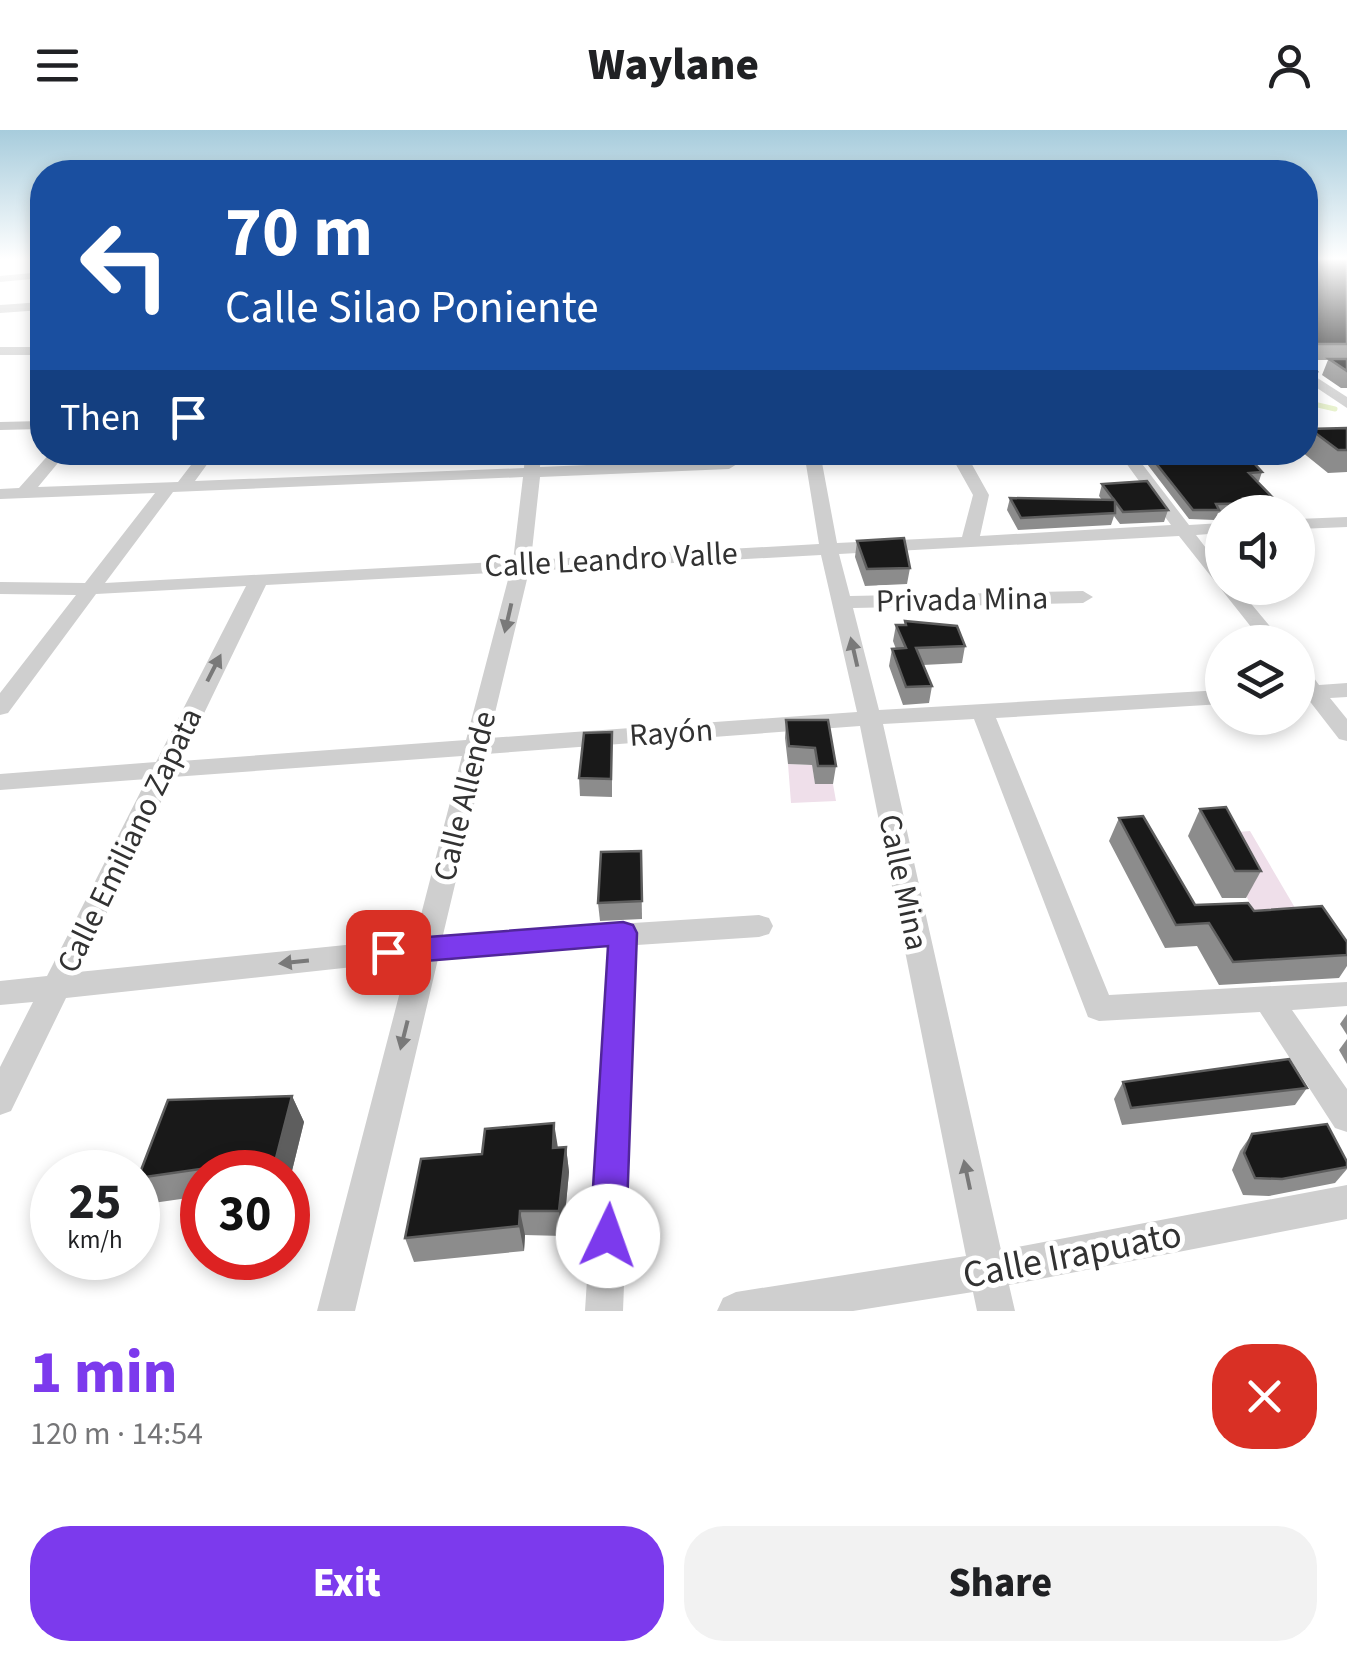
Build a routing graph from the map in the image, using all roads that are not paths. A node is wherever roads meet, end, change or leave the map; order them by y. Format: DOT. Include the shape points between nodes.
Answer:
graph roads {
  1 [pos="30,351"];
  2 [pos="0,352"];
  3 [pos="0,364"];
  4 [pos="30,364"];
  5 [pos="1318,377"];
  6 [pos="1347,404"];
  7 [pos="30,425"];
  8 [pos="0,426"];
  9 [pos="49,465"];
  10 [pos="197,465"];
  11 [pos="487,465"];
  12 [pos="531,465"];
  13 [pos="814,465"];
  14 [pos="964,465"];
  15 [pos="1134,465"];
  16 [pos="176,486"];
  17 [pos="24,493"];
  18 [pos="0,494"];
  19 [pos="1347,522"];
  20 [pos="1315,523"];
  21 [pos="1205,529"];
  22 [pos="1181,530"];
  23 [pos="970,539"];
  24 [pos="828,546"];
  25 [pos="1205,559"];
  26 [pos="520,564"];
  27 [pos="258,580"];
  28 [pos="0,588"];
  29 [pos="92,589"];
  30 [pos="1082,596"];
  31 [pos="842,602"];
  32 [pos="1242,605"];
  33 [pos="1259,625"];
  34 [pos="1347,690"];
  35 [pos="1315,692"];
  36 [pos="1205,698"];
  37 [pos="1315,701"];
  38 [pos="0,708"];
  39 [pos="983,712"];
  40 [pos="870,718"];
  41 [pos="1347,734"];
  42 [pos="477,746"];
  43 [pos="162,770"];
  44 [pos="0,782"];
  45 [pos="759,926"];
  46 [pos="623,933"];
  47 [pos="426,948"];
  48 [pos="56,987"];
  49 [pos="0,994"];
  50 [pos="1347,994"];
  51 [pos="1268,998"];
  52 [pos="0,1100"];
  53 [pos="1347,1117"];
  54 [pos="1347,1202"];
  55 [pos="988,1271"];
  56 [pos="336,1311"];
  57 [pos="604,1311"];
  58 [pos="736,1311"];
  59 [pos="996,1311"];
  1 -- 2 [label="street"];
  3 -- 4 [label="street"];
  5 -- 6 [label="street"];
  7 -- 8 [label="street"];
  9 -- 17 [label="street"];
  10 -- 16 [label="street"];
  11 -- 16 [label="street"];
  12 -- 26 [label="street, Calle Allende"];
  13 -- 24 [label="street, Calle Mina"];
  14 -- 23 [label="street" via="980,495"];
  15 -- 22 [label="street"];
  16 -- 17 [label="street"];
  16 -- 29 [label="street"];
  17 -- 18 [label="street"];
  19 -- 20 [label="street"];
  21 -- 22 [label="street, Calle Leandro Valle"];
  22 -- 23 [label="street, Calle Leandro Valle"];
  22 -- 25 [label="street"];
  23 -- 24 [label="street, Calle Leandro Valle"];
  24 -- 26 [label="street, Calle Leandro Valle"];
  24 -- 31 [label="street, Calle Mina"];
  26 -- 27 [label="street, Calle Leandro Valle"];
  26 -- 42 [label="street, Calle Allende, one-way"];
  27 -- 29 [label="street, Calle Leandro Valle"];
  43 -- 27 [label="street, Calle Emiliano Zapata, one-way"];
  28 -- 29 [label="street, Calle Leandro Valle"];
  29 -- 38 [label="street"];
  30 -- 31 [label="street, Privada Mina"];
  40 -- 31 [label="street, Calle Mina, one-way"];
  32 -- 33 [label="street"];
  34 -- 35 [label="street"];
  36 -- 39 [label="street, Rayón"];
  37 -- 41 [label="street"];
  39 -- 40 [label="street, Rayón"];
  39 -- 51 [label="street" via="1098,1008"];
  40 -- 42 [label="street, Rayón"];
  55 -- 40 [label="street, Calle Mina, one-way"];
  42 -- 43 [label="street, Rayón"];
  42 -- 47 [label="street, Calle Allende"];
  43 -- 44 [label="street, Rayón"];
  43 -- 48 [label="street, Calle Emiliano Zapata"];
  45 -- 46 [label="street"];
  46 -- 47 [label="street"];
  46 -- 57 [label="street"];
  47 -- 48 [label="street, one-way"];
  47 -- 56 [label="street, Calle Allende, one-way"];
  48 -- 49 [label="street"];
  48 -- 52 [label="street, Calle Emiliano Zapata"];
  50 -- 51 [label="street"];
  51 -- 53 [label="street"];
  54 -- 55 [label="street, Calle Irapuato"];
  55 -- 58 [label="street, Calle Irapuato"];
  55 -- 59 [label="street, Calle Mina"];
}
